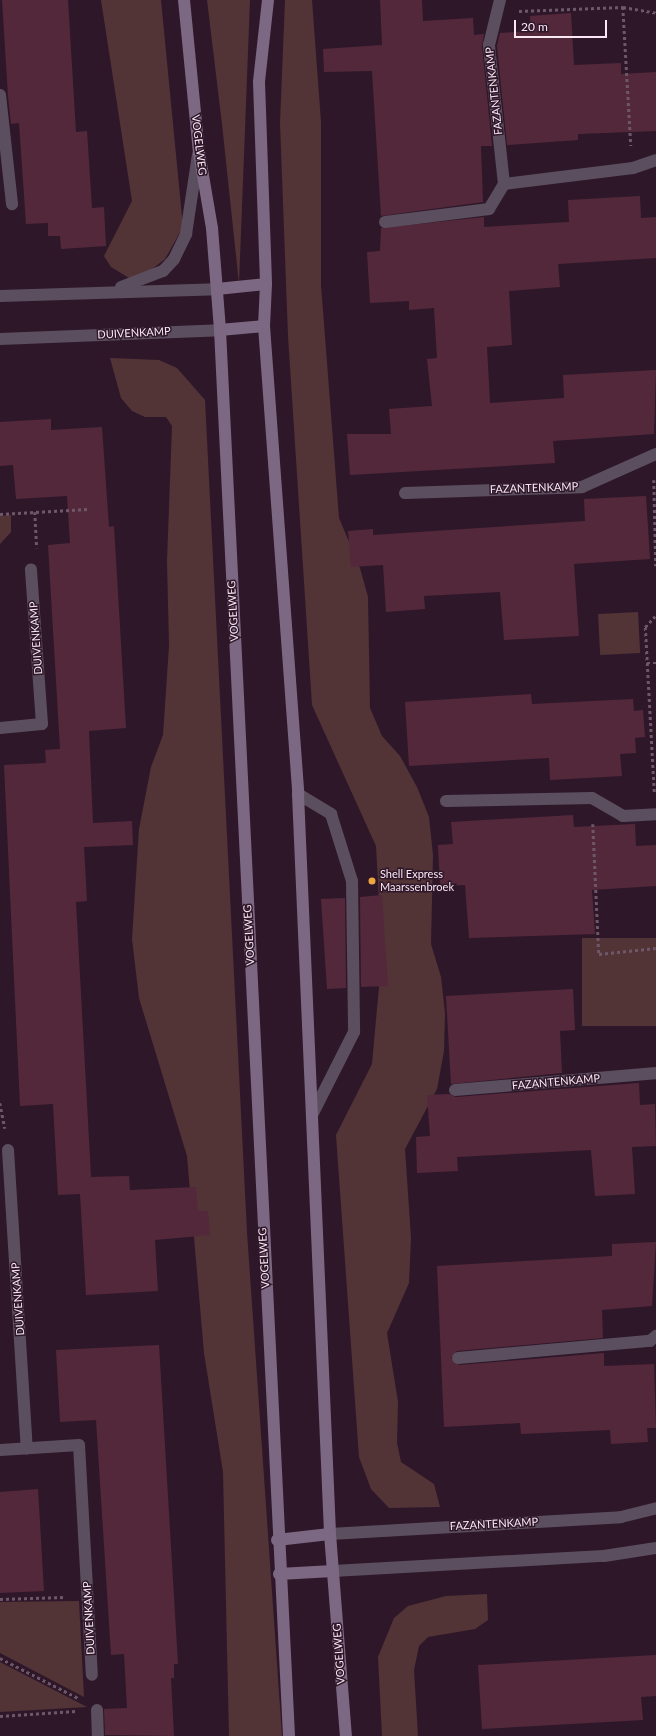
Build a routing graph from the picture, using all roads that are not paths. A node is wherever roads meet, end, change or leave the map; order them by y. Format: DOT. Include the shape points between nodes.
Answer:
graph roads {
  1 [pos="184,0"];
  2 [pos="268,0"];
  3 [pos="500,0"];
  4 [pos="0,95"];
  5 [pos="2,130"];
  6 [pos="199,152"];
  7 [pos="656,160"];
  8 [pos="504,184"];
  9 [pos="12,204"];
  10 [pos="385,222"];
  11 [pos="266,284"];
  12 [pos="217,289"];
  13 [pos="103,292"];
  14 [pos="0,296"];
  15 [pos="264,326"];
  16 [pos="220,330"];
  17 [pos="0,339"];
  18 [pos="656,454"];
  19 [pos="406,493"];
  20 [pos="31,570"];
  21 [pos="0,728"];
  22 [pos="298,794"];
  23 [pos="446,801"];
  24 [pos="655,814"];
  25 [pos="656,1073"];
  26 [pos="455,1090"];
  27 [pos="312,1115"];
  28 [pos="8,1150"];
  29 [pos="656,1336"];
  30 [pos="458,1358"];
  31 [pos="28,1448"];
  32 [pos="0,1450"];
  33 [pos="656,1508"];
  34 [pos="330,1534"];
  35 [pos="277,1540"];
  36 [pos="656,1548"];
  37 [pos="333,1571"];
  38 [pos="279,1574"];
  39 [pos="92,1675"];
  40 [pos="97,1710"];
  41 [pos="98,1736"];
  42 [pos="289,1736"];
  43 [pos="346,1736"];
  1 -- 6 [label="street, VOGELWEG"];
  2 -- 11 [label="street, VOGELWEG" via="260,82"];
  3 -- 8 [label="street, FAZANTENKAMP" via="488,45"];
  4 -- 5 [label="street"];
  5 -- 9 [label="street"];
  6 -- 12 [label="street, VOGELWEG" via="212,228"];
  6 -- 13 [label="street" via="186,234 174,259 163,271 146,280"];
  7 -- 8 [label="street" via="632,168"];
  8 -- 10 [label="street" via="490,209"];
  11 -- 12 [label="street"];
  11 -- 15 [label="street, VOGELWEG"];
  12 -- 13 [label="street"];
  12 -- 16 [label="street, VOGELWEG"];
  13 -- 14 [label="street"];
  15 -- 16 [label="street"];
  15 -- 22 [label="street, VOGELWEG"];
  16 -- 17 [label="street, DUIVENKAMP"];
  16 -- 35 [label="street, VOGELWEG"];
  18 -- 19 [label="street, FAZANTENKAMP" via="582,487"];
  20 -- 21 [label="street, DUIVENKAMP" via="42,724"];
  22 -- 27 [label="street, VOGELWEG"];
  22 -- 27 [label="street" via="331,814 352,881 354,1032"];
  23 -- 24 [label="street" via="592,798 623,816"];
  25 -- 26 [label="street, FAZANTENKAMP"];
  27 -- 34 [label="street, VOGELWEG"];
  28 -- 31 [label="street, DUIVENKAMP"];
  29 -- 30 [label="street" via="650,1341"];
  31 -- 32 [label="street, DUIVENKAMP"];
  31 -- 39 [label="street, DUIVENKAMP" via="79,1446"];
  33 -- 34 [label="street, FAZANTENKAMP" via="621,1517"];
  34 -- 35 [label="street"];
  34 -- 37 [label="street, VOGELWEG"];
  35 -- 38 [label="street, VOGELWEG"];
  36 -- 37 [label="street" via="604,1556"];
  37 -- 38 [label="street"];
  37 -- 43 [label="street, VOGELWEG"];
  38 -- 42 [label="street, VOGELWEG"];
  40 -- 41 [label="street"];
}
